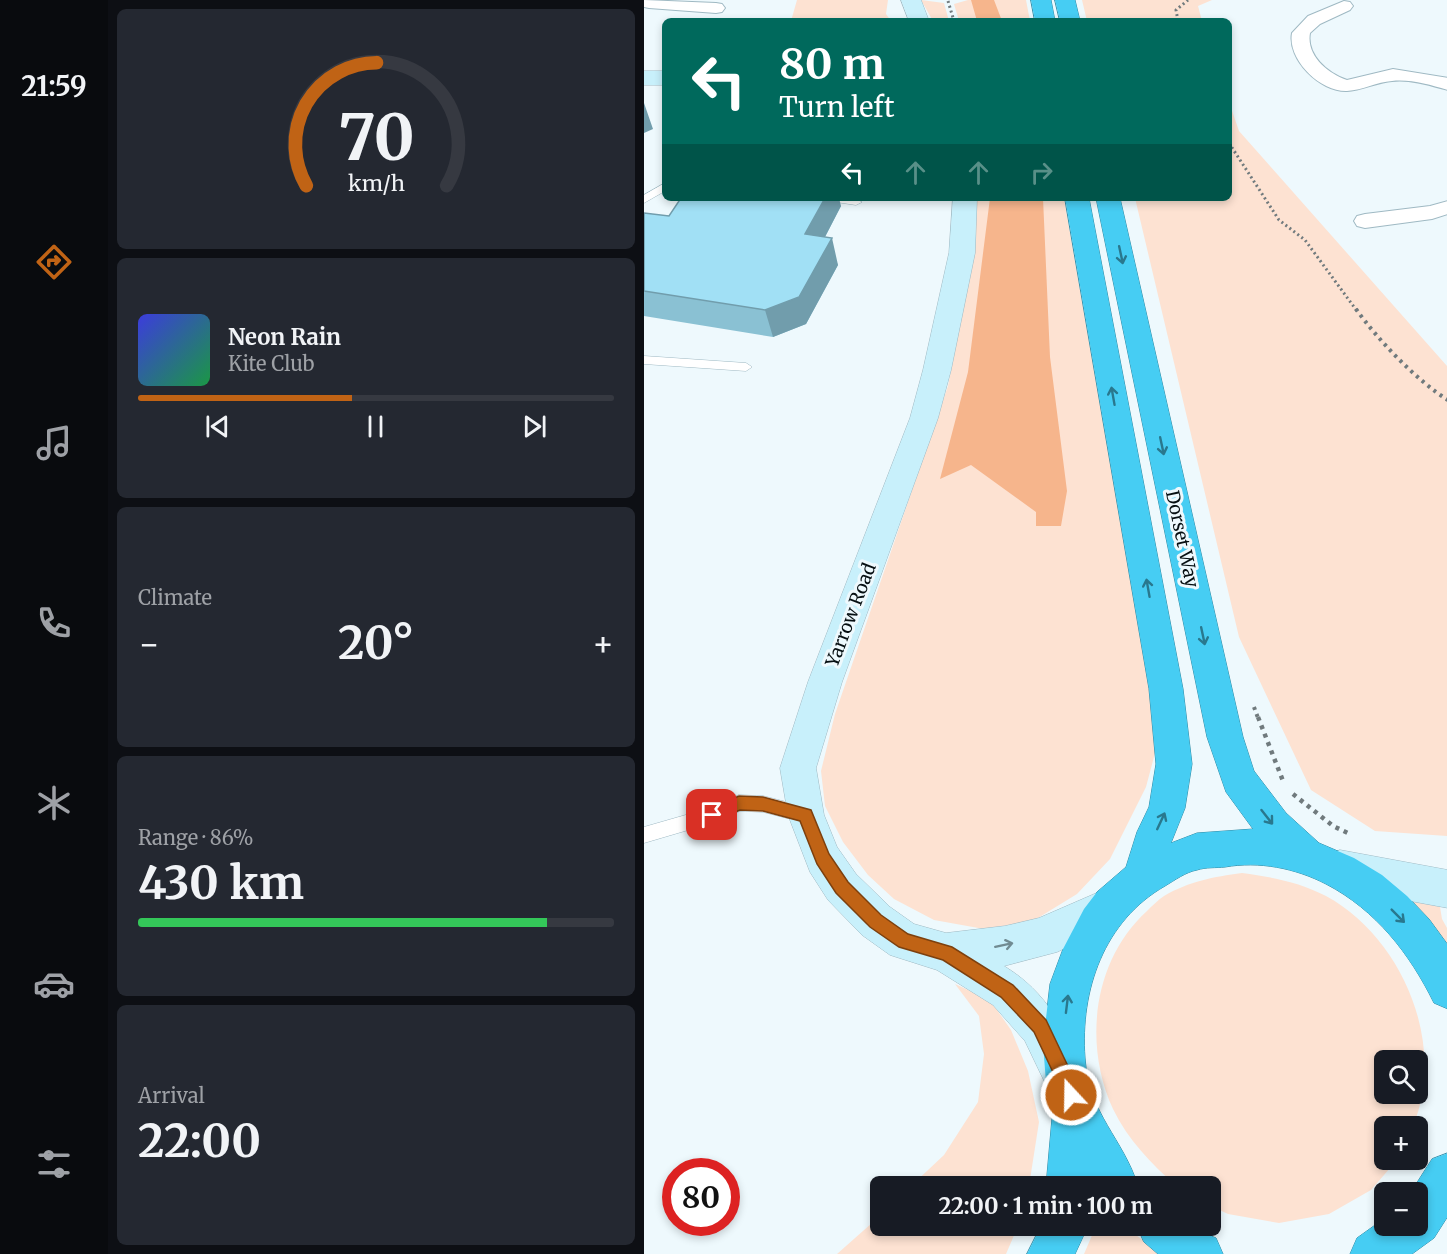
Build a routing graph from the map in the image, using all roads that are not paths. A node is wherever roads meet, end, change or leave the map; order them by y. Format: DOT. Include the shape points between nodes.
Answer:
graph roads {
  1 [pos="644,0"];
  2 [pos="911,0"];
  3 [pos="1041,0"];
  4 [pos="1065,0"];
  5 [pos="1342,3"];
  6 [pos="715,10"];
  7 [pos="917,18"];
  8 [pos="1044,18"];
  9 [pos="1069,18"];
  10 [pos="644,78"];
  11 [pos="662,78"];
  12 [pos="1448,84"];
  13 [pos="1345,86"];
  14 [pos="1326,96"];
  15 [pos="662,188"];
  16 [pos="644,200"];
  17 [pos="849,201"];
  18 [pos="1078,201"];
  19 [pos="1109,201"];
  20 [pos="856,202"];
  21 [pos="961,204"];
  22 [pos="1440,210"];
  23 [pos="1365,221"];
  24 [pos="1448,228"];
  25 [pos="644,360"];
  26 [pos="746,367"];
  27 [pos="806,815"];
  28 [pos="644,835"];
  29 [pos="1331,853"];
  30 [pos="1142,877"];
  31 [pos="1448,889"];
  32 [pos="1108,907"];
  33 [pos="946,953"];
  34 [pos="1448,989"];
  35 [pos="1071,1095"];
  36 [pos="1448,1175"];
  37 [pos="1068,1176"];
  38 [pos="1111,1176"];
  39 [pos="1428,1206"];
  40 [pos="1059,1236"];
  41 [pos="1172,1236"];
  42 [pos="1399,1236"];
  43 [pos="1049,1254"];
  44 [pos="1200,1254"];
  45 [pos="1373,1254"];
  1 -- 6 [label="street"];
  2 -- 7 [label="street"];
  3 -- 8 [label="highway"];
  4 -- 9 [label="highway"];
  5 -- 13 [label="street" via="1301,32 1299,46 1306,60"];
  10 -- 11 [label="street"];
  12 -- 13 [label="street" via="1392,75"];
  13 -- 14 [label="street"];
  15 -- 16 [label="lane"];
  17 -- 20 [label="lane"];
  30 -- 18 [label="highway, one-way" via="1167,808 1174,764 1166,689"];
  19 -- 29 [label="highway, Dorset Way, one-way" via="1225,737 1239,780 1273,825"];
  21 -- 27 [label="street, Yarrow Road" via="962,253 924,418 825,682 798,768"];
  22 -- 23 [label="street"];
  22 -- 24 [label="street"];
  25 -- 26 [label="lane"];
  27 -- 28 [label="lane" via="763,804 739,803"];
  27 -- 33 [label="street, Yarrow Road" via="823,859 842,887 876,921 904,941"];
  29 -- 30 [label="highway" via="1248,845 1192,853"];
  29 -- 31 [label="street"];
  29 -- 34 [label="highway, one-way" via="1413,930"];
  30 -- 32 [label="highway"];
  33 -- 32 [label="street, Yarrow Road, one-way" via="1040,938"];
  35 -- 32 [label="highway, one-way" via="1063,1033 1069,986 1085,944"];
  33 -- 35 [label="street, Yarrow Road" via="1007,991 1040,1026"];
  35 -- 37 [label="highway"];
  35 -- 38 [label="highway"];
  36 -- 39 [label="highway"];
  40 -- 43 [label="highway"];
  41 -- 44 [label="highway" via="1189,1251"];
  42 -- 45 [label="highway"];
}
